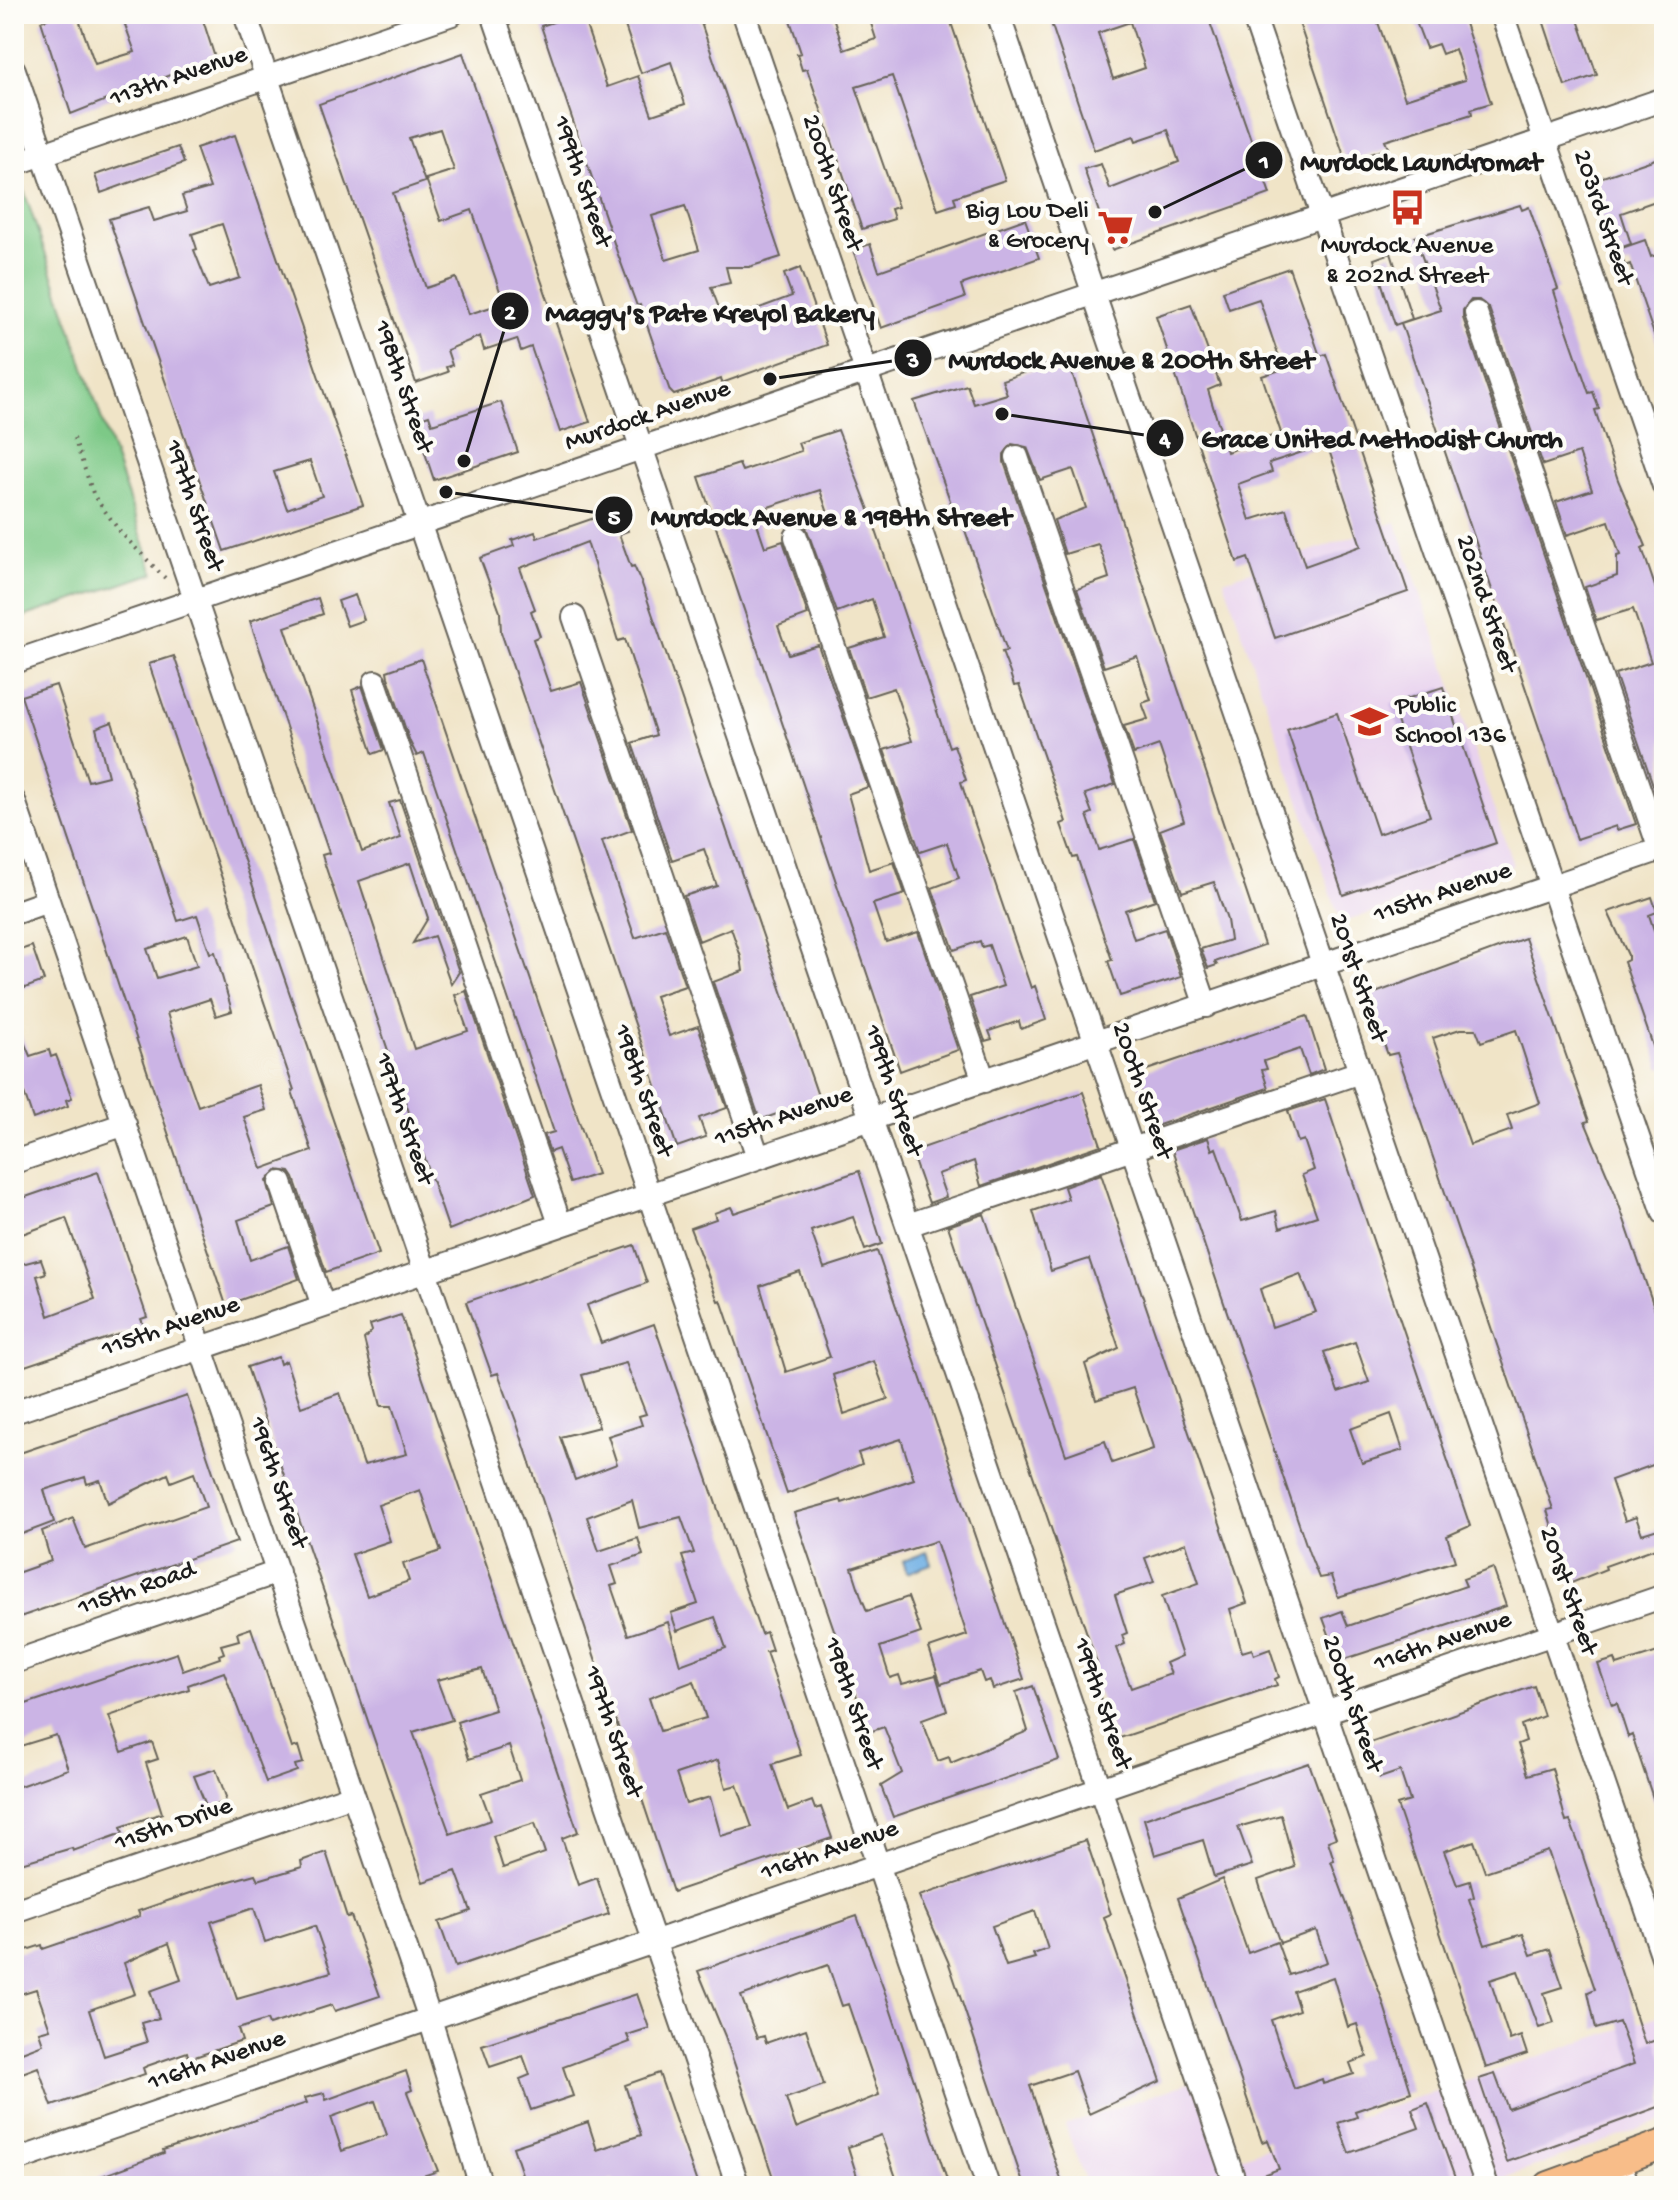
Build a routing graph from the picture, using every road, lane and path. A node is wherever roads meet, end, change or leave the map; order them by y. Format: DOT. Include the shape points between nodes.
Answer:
graph roads {
  1 [pos="245,14"];
  2 [pos="452,14"];
  3 [pos="493,14"];
  4 [pos="744,14"];
  5 [pos="998,14"];
  6 [pos="1253,14"];
  7 [pos="1502,14"];
  8 [pos="14,70"];
  9 [pos="266,78"];
  10 [pos="1664,99"];
  11 [pos="1545,140"];
  12 [pos="43,155"];
  13 [pos="14,164"];
  14 [pos="1322,216"];
  15 [pos="1093,293"];
  16 [pos="1476,313"];
  17 [pos="866,371"];
  18 [pos="74,438"];
  19 [pos="642,448"];
  20 [pos="1017,457"];
  21 [pos="1664,486"];
  22 [pos="419,526"];
  23 [pos="796,537"];
  24 [pos="168,581"];
  25 [pos="195,601"];
  26 [pos="574,617"];
  27 [pos="14,662"];
  28 [pos="375,682"];
  29 [pos="14,801"];
  30 [pos="1662,849"];
  31 [pos="1552,886"];
  32 [pos="48,901"];
  33 [pos="14,913"];
  34 [pos="1323,964"];
  35 [pos="1206,1006"];
  36 [pos="1095,1044"];
  37 [pos="1360,1072"];
  38 [pos="984,1081"];
  39 [pos="872,1118"];
  40 [pos="125,1124"];
  41 [pos="1132,1150"];
  42 [pos="758,1157"];
  43 [pos="14,1162"];
  44 [pos="281,1183"];
  45 [pos="648,1194"];
  46 [pos="1664,1213"];
  47 [pos="560,1224"];
  48 [pos="908,1225"];
  49 [pos="425,1271"];
  50 [pos="323,1306"];
  51 [pos="201,1348"];
  52 [pos="14,1412"];
  53 [pos="278,1572"];
  54 [pos="1664,1596"];
  55 [pos="1553,1635"];
  56 [pos="14,1662"];
  57 [pos="1324,1713"];
  58 [pos="1101,1789"];
  59 [pos="353,1795"];
  60 [pos="878,1866"];
  61 [pos="14,1911"];
  62 [pos="654,1942"];
  63 [pos="1664,1960"];
  64 [pos="430,2019"];
  65 [pos="1664,2144"];
  66 [pos="14,2161"];
  67 [pos="1623,2173"];
  68 [pos="481,2186"];
  69 [pos="738,2186"];
  70 [pos="988,2186"];
  71 [pos="1236,2186"];
  72 [pos="1487,2186"];
  73 [pos="1549,2186"];
  1 -- 9 [label="street, 198th Street"];
  2 -- 9 [label="street, 113th Avenue"];
  3 -- 19 [label="street, 199th Street"];
  4 -- 17 [label="street, 200th Street"];
  5 -- 15 [label="street, 201st Street"];
  6 -- 14 [label="street, 202nd Street"];
  7 -- 11 [label="street, 203rd Street"];
  8 -- 12 [label="street, 197th Street"];
  9 -- 12 [label="street, 113th Avenue"];
  9 -- 22 [label="street, 198th Street"];
  10 -- 11 [label="street, Murdock Avenue"];
  11 -- 14 [label="street, Murdock Avenue"];
  11 -- 21 [label="street, 203rd Street"];
  12 -- 13 [label="street, 113th Avenue"];
  12 -- 25 [label="street, 197th Street"];
  14 -- 15 [label="street, Murdock Avenue"];
  14 -- 31 [label="street, 202nd Street"];
  15 -- 17 [label="street, Murdock Avenue"];
  15 -- 34 [label="street, 201st Street"];
  16 -- 30 [label="street"];
  17 -- 19 [label="street, Murdock Avenue"];
  17 -- 36 [label="street, 200th Street"];
  18 -- 24 [label="path" via="94,496"];
  19 -- 22 [label="street, Murdock Avenue"];
  19 -- 39 [label="street, 199th Street"];
  20 -- 35 [label="street"];
  22 -- 25 [label="street, Murdock Avenue"];
  22 -- 45 [label="street, 198th Street"];
  23 -- 38 [label="street"];
  25 -- 27 [label="street, Murdock Avenue"];
  25 -- 49 [label="street, 197th Street"];
  26 -- 42 [label="street"];
  28 -- 47 [label="street"];
  29 -- 32 [label="street, 196th Street"];
  30 -- 31 [label="street, 115th Avenue"];
  31 -- 34 [label="street, 115th Avenue"];
  31 -- 46 [label="street, 202nd Street"];
  32 -- 33 [label="street"];
  32 -- 40 [label="street, 196th Street"];
  34 -- 35 [label="street, 115th Avenue"];
  34 -- 37 [label="street, 201st Street"];
  35 -- 36 [label="street, 115th Avenue"];
  36 -- 38 [label="street, 115th Avenue"];
  36 -- 41 [label="street, 200th Street"];
  37 -- 41 [label="street"];
  37 -- 55 [label="street, 201st Street"];
  38 -- 39 [label="street, 115th Avenue"];
  39 -- 42 [label="street, 115th Avenue"];
  39 -- 48 [label="street, 199th Street"];
  40 -- 43 [label="street"];
  40 -- 51 [label="street, 196th Street"];
  41 -- 48 [label="street"];
  41 -- 57 [label="street, 200th Street"];
  42 -- 45 [label="street, 115th Avenue"];
  44 -- 50 [label="street"];
  45 -- 47 [label="street, 115th Avenue"];
  45 -- 60 [label="street, 198th Street"];
  47 -- 49 [label="street, 115th Avenue"];
  48 -- 58 [label="street, 199th Street"];
  49 -- 50 [label="street, 115th Avenue"];
  49 -- 62 [label="street, 197th Street"];
  50 -- 51 [label="street, 115th Avenue"];
  51 -- 52 [label="street, 115th Avenue"];
  51 -- 53 [label="street, 196th Street"];
  53 -- 56 [label="street, 115th Road"];
  53 -- 59 [label="street, 196th Street"];
  54 -- 55 [label="street, 116th Avenue"];
  55 -- 57 [label="street, 116th Avenue"];
  55 -- 63 [label="street, 201st Street"];
  57 -- 58 [label="street, 116th Avenue"];
  57 -- 72 [label="street, 200th Street"];
  58 -- 60 [label="street, 116th Avenue"];
  58 -- 71 [label="street, 199th Street"];
  59 -- 61 [label="street, 115th Drive"];
  59 -- 64 [label="street, 196th Street"];
  60 -- 62 [label="street, 116th Avenue"];
  60 -- 70 [label="street, 198th Street"];
  62 -- 64 [label="street, 116th Avenue"];
  62 -- 69 [label="street, 197th Street"];
  64 -- 66 [label="street, 116th Avenue"];
  64 -- 68 [label="street, 196th Street"];
  65 -- 67 [label="main road"];
  67 -- 73 [label="main road"];
}
